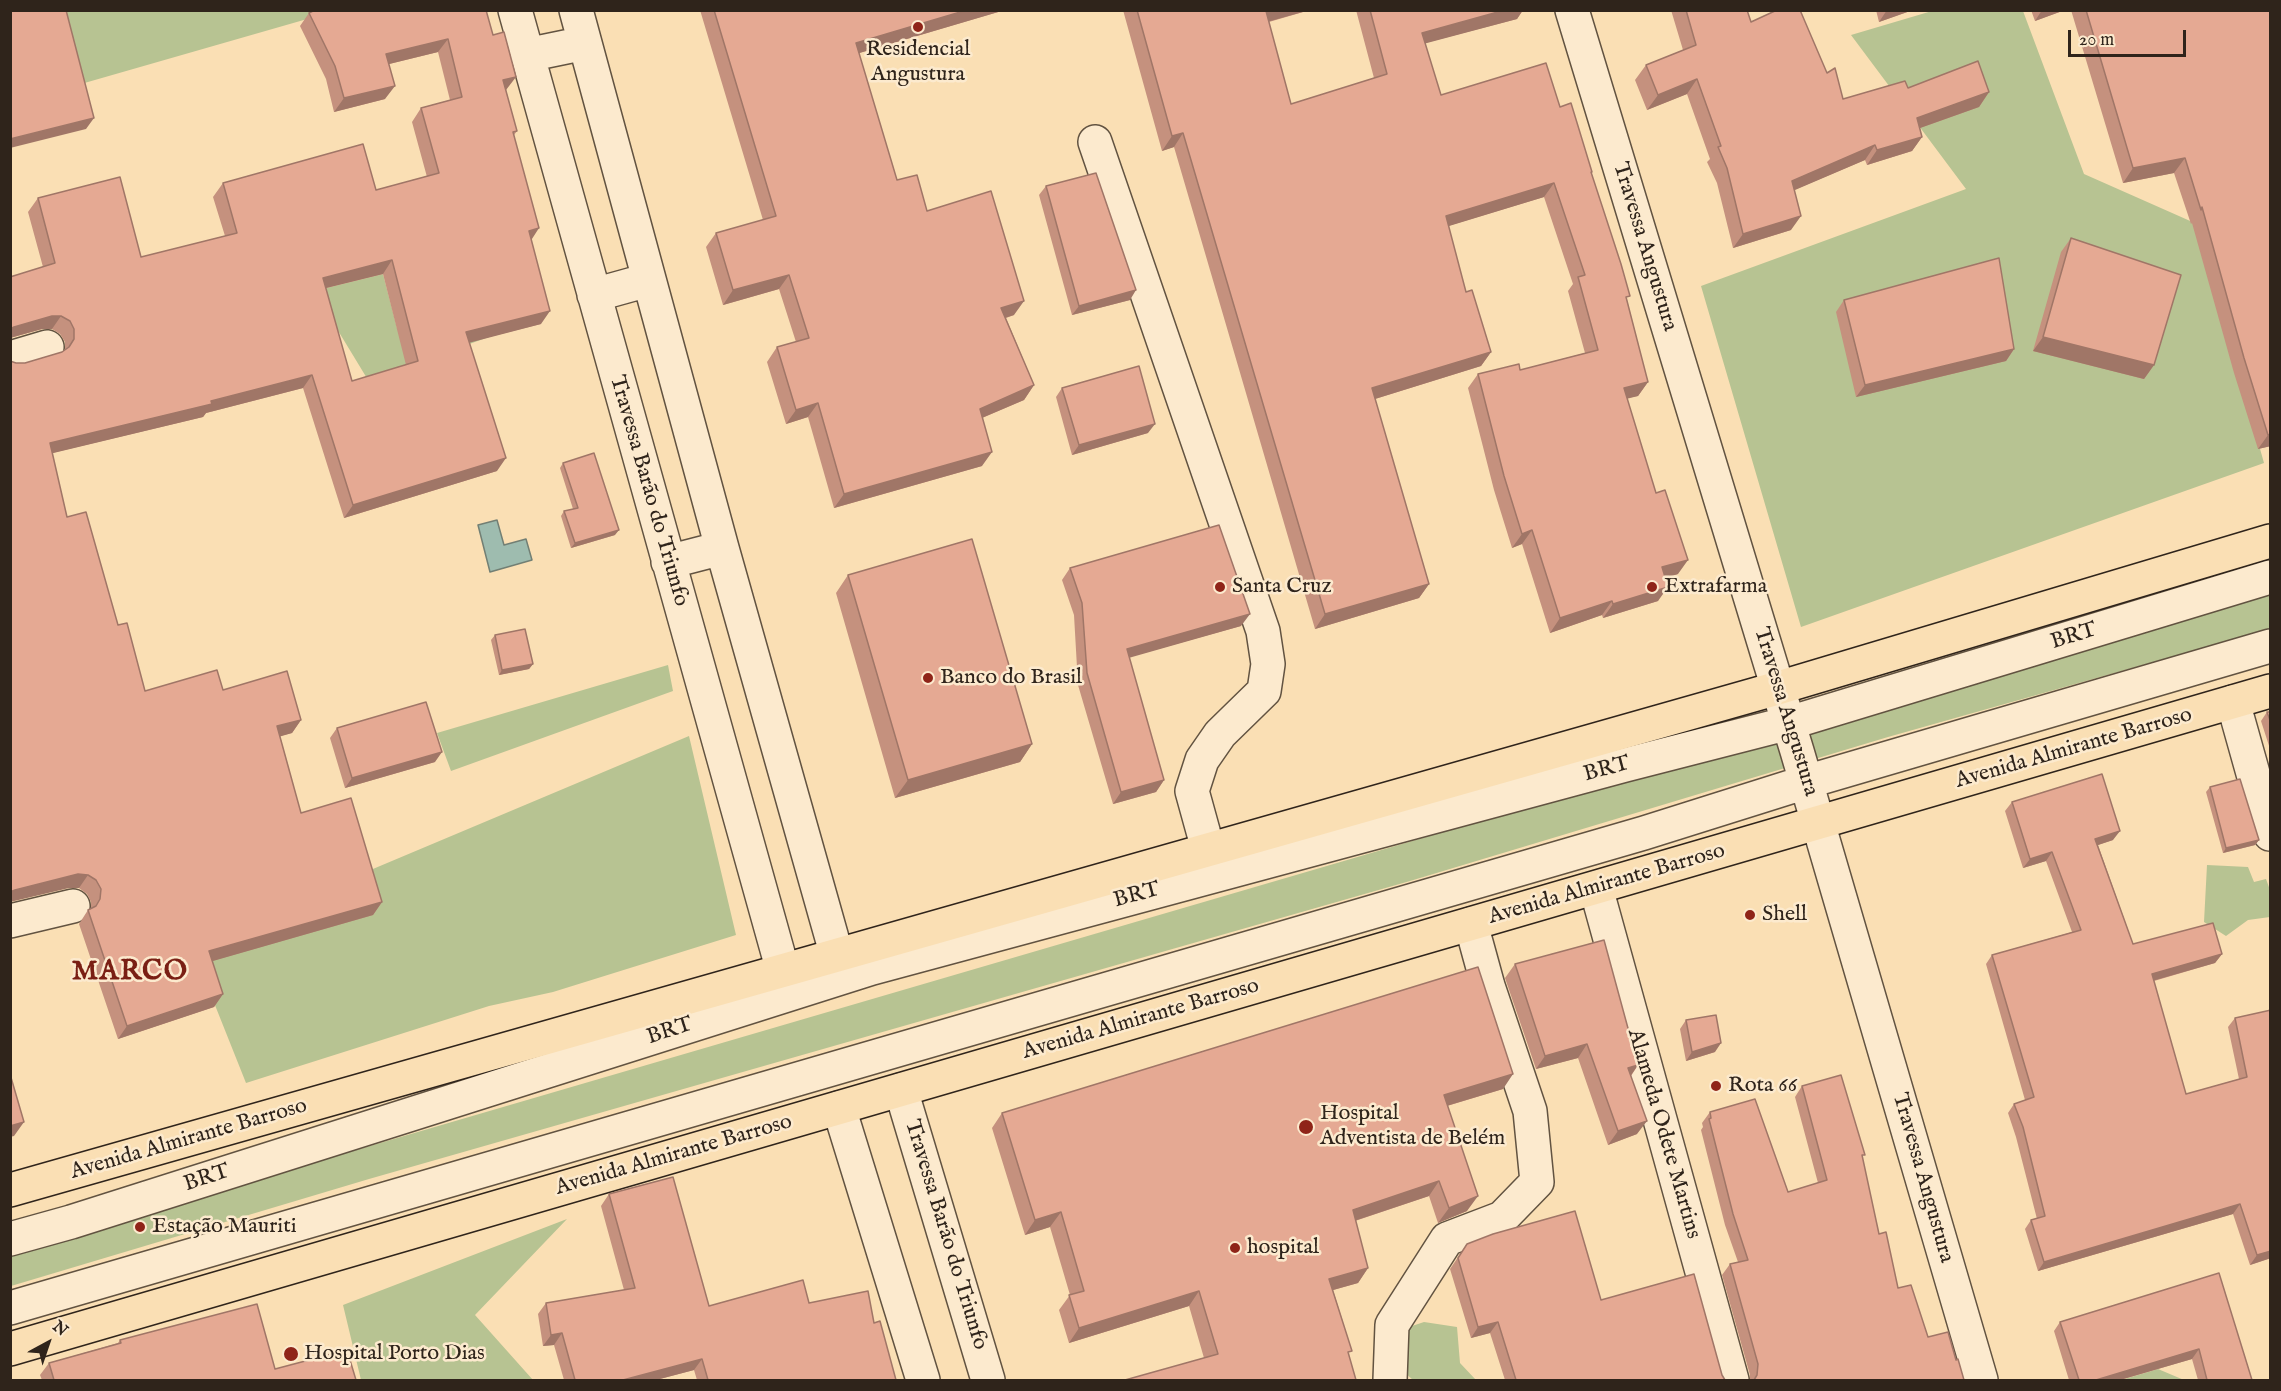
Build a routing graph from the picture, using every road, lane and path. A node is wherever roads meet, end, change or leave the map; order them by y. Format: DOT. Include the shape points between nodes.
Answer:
graph roads {
  1 [pos="515,10"];
  2 [pos="576,10"];
  3 [pos="1572,10"];
  4 [pos="585,43"];
  5 [pos="527,54"];
  6 [pos="1095,142"];
  7 [pos="648,280"];
  8 [pos="594,295"];
  9 [pos="47,347"];
  10 [pos="10,358"];
  11 [pos="2271,541"];
  12 [pos="722,548"];
  13 [pos="668,562"];
  14 [pos="2271,577"];
  15 [pos="2271,645"];
  16 [pos="1779,688"];
  17 [pos="2271,691"];
  18 [pos="2233,702"];
  19 [pos="1789,723"];
  20 [pos="1806,782"];
  21 [pos="1818,824"];
  22 [pos="2271,834"];
  23 [pos="1208,849"];
  24 [pos="1596,888"];
  25 [pos="73,906"];
  26 [pos="10,921"];
  27 [pos="1472,924"];
  28 [pos="837,956"];
  29 [pos="783,971"];
  30 [pos="901,1090"];
  31 [pos="839,1108"];
  32 [pos="10,1190"];
  33 [pos="10,1239"];
  34 [pos="10,1308"];
  35 [pos="10,1348"];
  36 [pos="923,1380"];
  37 [pos="988,1380"];
  38 [pos="1390,1380"];
  39 [pos="1732,1380"];
  40 [pos="1981,1380"];
  1 -- 5 [label="street, Travessa Barão do Triunfo"];
  2 -- 4 [label="street"];
  3 -- 16 [label="street, Travessa Angustura"];
  4 -- 5 [label="street"];
  4 -- 7 [label="street"];
  5 -- 8 [label="street, Travessa Barão do Triunfo"];
  6 -- 23 [label="street" via="1263,631 1267,653 1264,691 1220,734 1202,760 1192,790"];
  7 -- 8 [label="street"];
  7 -- 12 [label="street"];
  8 -- 13 [label="street, Travessa Barão do Triunfo"];
  9 -- 10 [label="street"];
  11 -- 16 [label="highway, Avenida Almirante Barroso"];
  12 -- 13 [label="street"];
  12 -- 28 [label="street"];
  13 -- 29 [label="street, Travessa Barão do Triunfo"];
  14 -- 19 [label="street, BRT"];
  15 -- 20 [label="street"];
  16 -- 19 [label="street, Travessa Angustura"];
  16 -- 23 [label="highway, Avenida Almirante Barroso"];
  17 -- 18 [label="highway, Avenida Almirante Barroso"];
  18 -- 21 [label="highway, Avenida Almirante Barroso"];
  18 -- 22 [label="street"];
  19 -- 20 [label="street, Travessa Angustura"];
  19 -- 33 [label="street, BRT" via="872,968"];
  20 -- 21 [label="street, Travessa Angustura"];
  20 -- 34 [label="street" via="1621,840"];
  21 -- 24 [label="highway, Avenida Almirante Barroso"];
  21 -- 40 [label="street, Travessa Angustura"];
  23 -- 28 [label="highway, Avenida Almirante Barroso"];
  24 -- 27 [label="highway, Avenida Almirante Barroso"];
  24 -- 39 [label="street, Alameda Odete Martins"];
  25 -- 26 [label="street"];
  27 -- 30 [label="highway, Avenida Almirante Barroso"];
  27 -- 38 [label="street" via="1488,986 1530,1111 1537,1182 1502,1218 1447,1239 1392,1325"];
  28 -- 29 [label="highway, Avenida Almirante Barroso"];
  29 -- 32 [label="highway, Avenida Almirante Barroso"];
  30 -- 31 [label="highway, Avenida Almirante Barroso"];
  30 -- 37 [label="street, Travessa Barão do Triunfo"];
  31 -- 35 [label="highway, Avenida Almirante Barroso"];
  31 -- 36 [label="street"];
}
